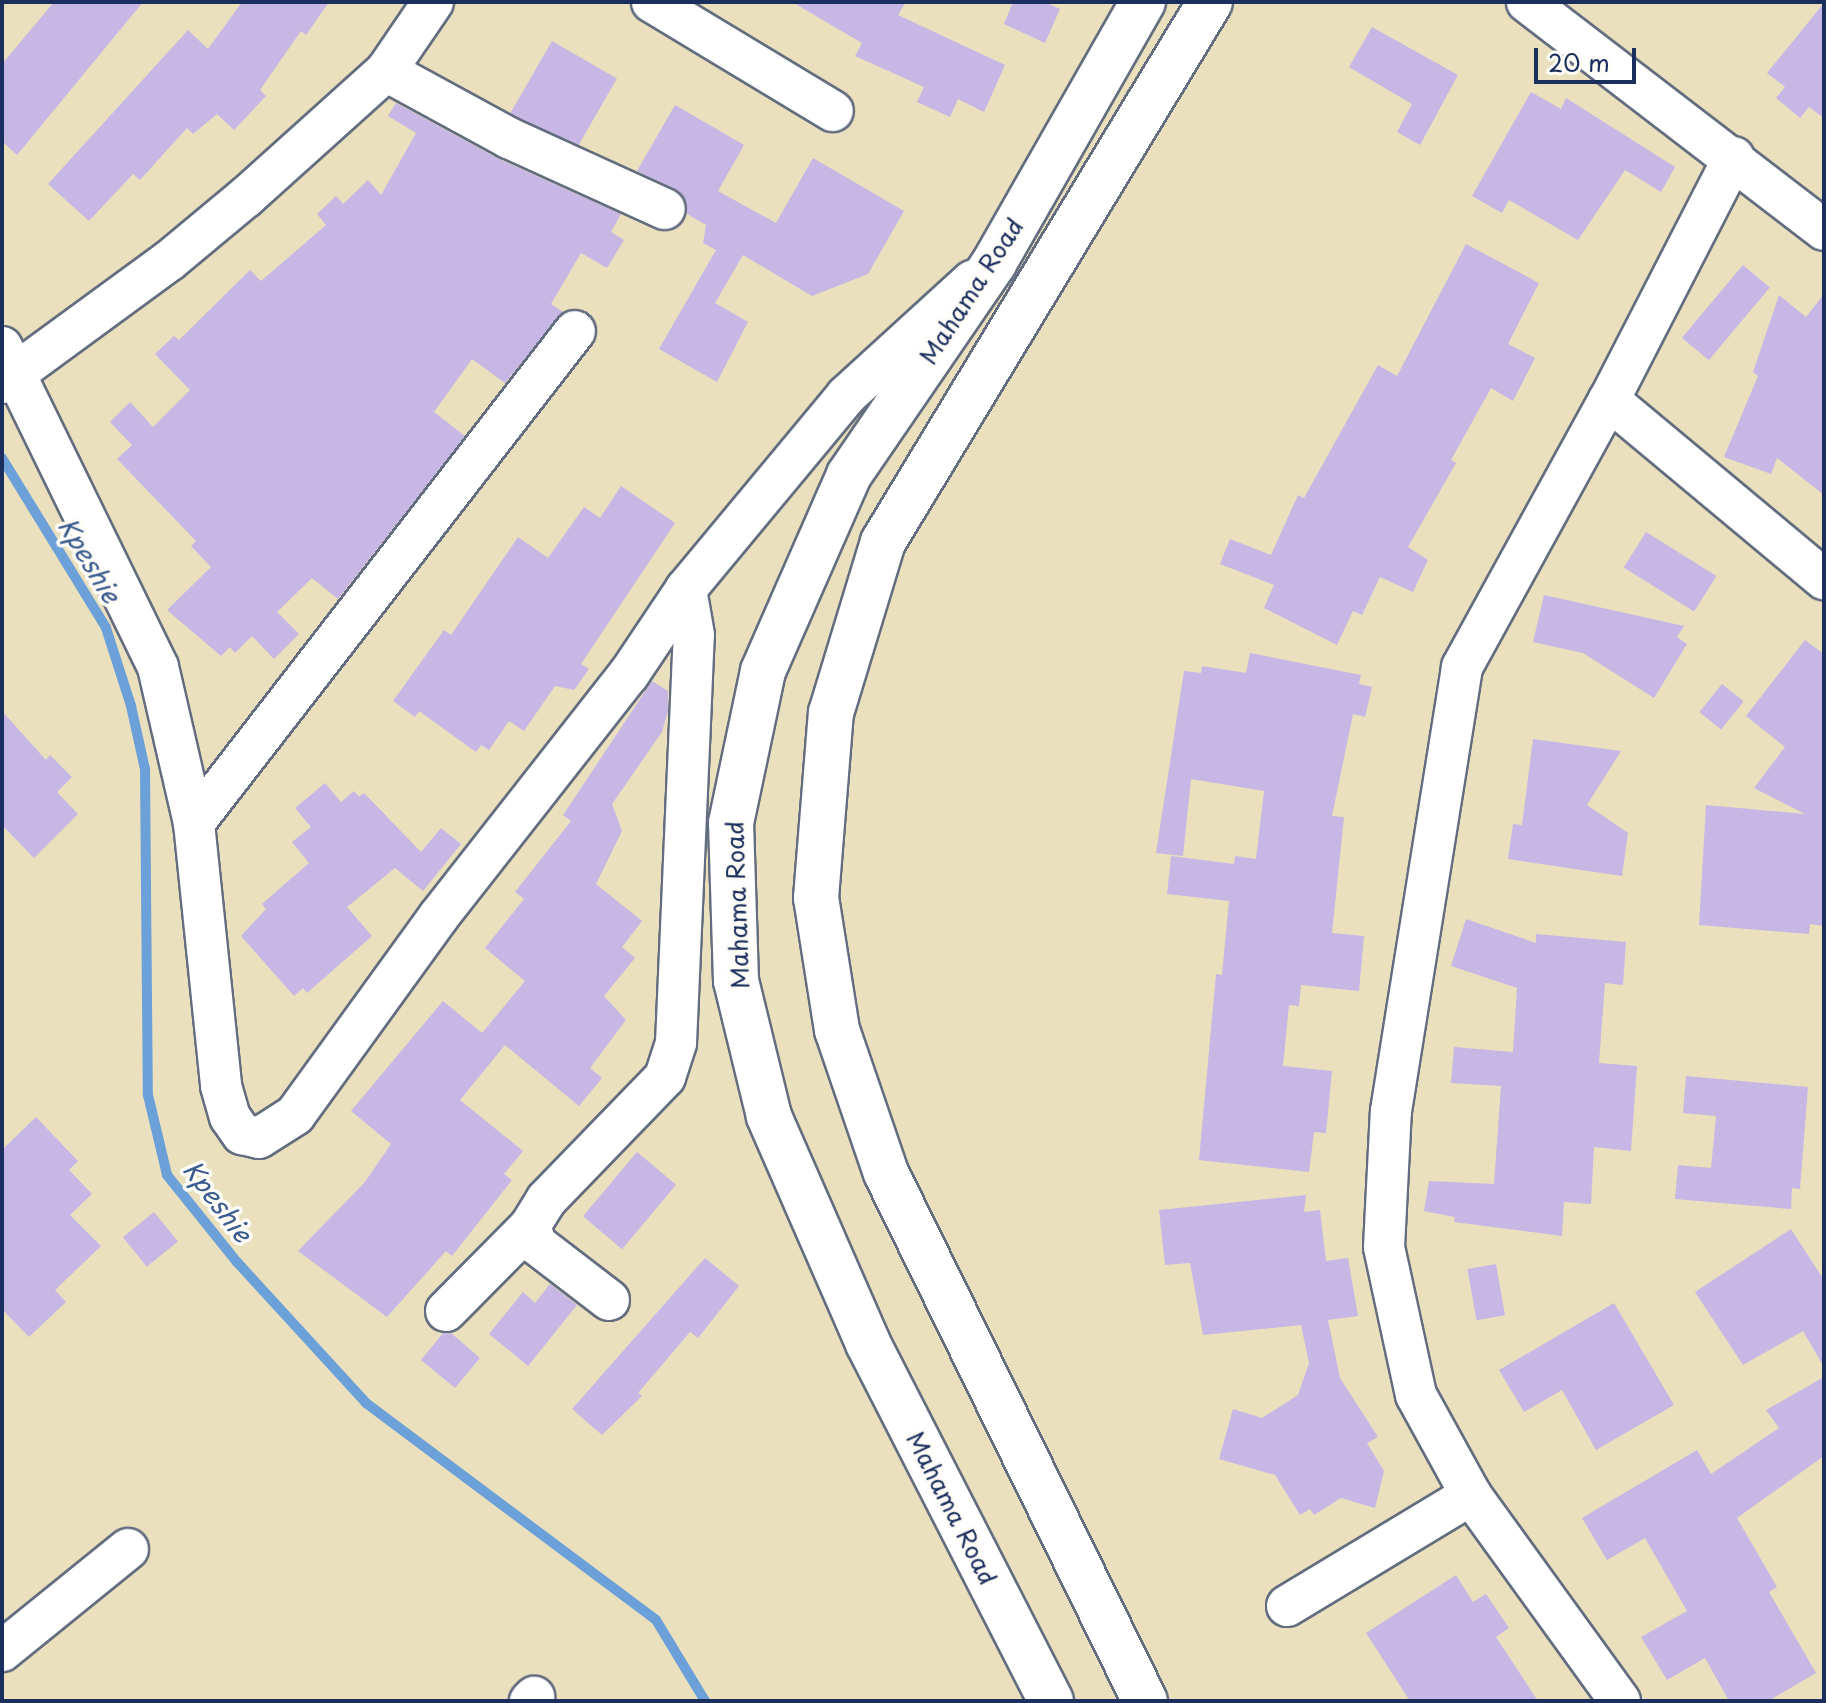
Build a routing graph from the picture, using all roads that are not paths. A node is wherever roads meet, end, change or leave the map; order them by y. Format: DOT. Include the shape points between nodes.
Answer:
graph roads {
  1 [pos="433,2"];
  2 [pos="652,2"];
  3 [pos="1143,2"];
  4 [pos="1210,2"];
  5 [pos="1547,8"];
  6 [pos="386,71"];
  7 [pos="833,111"];
  8 [pos="1734,157"];
  9 [pos="665,209"];
  10 [pos="1824,230"];
  11 [pos="994,263"];
  12 [pos="575,331"];
  13 [pos="6,367"];
  14 [pos="1609,400"];
  15 [pos="1824,579"];
  16 [pos="686,589"];
  17 [pos="194,823"];
  18 [pos="530,1226"];
  19 [pos="609,1300"];
  20 [pos="446,1311"];
  21 [pos="1471,1495"];
  22 [pos="128,1549"];
  23 [pos="1287,1606"];
  24 [pos="2,1651"];
  25 [pos="1051,1701"];
  26 [pos="1145,1701"];
  27 [pos="1620,1701"];
  1 -- 6 [label="street"];
  2 -- 7 [label="street"];
  3 -- 11 [label="street, Mahama Road"];
  4 -- 26 [label="street" via="883,542 831,713 816,898 837,1030 886,1173"];
  5 -- 8 [label="street"];
  6 -- 9 [label="street" via="509,138"];
  6 -- 13 [label="street" via="170,260"];
  8 -- 10 [label="street"];
  8 -- 14 [label="street"];
  11 -- 16 [label="street" via="846,396"];
  11 -- 25 [label="street, Mahama Road" via="849,475 763,671 731,823 736,981 769,1116 787,1159 868,1343"];
  12 -- 17 [label="street"];
  13 -- 17 [label="street" via="158,667"];
  14 -- 15 [label="street"];
  14 -- 21 [label="street" via="1462,667 1391,1111 1384,1247 1416,1395"];
  16 -- 17 [label="street" via="629,674 439,916 295,1115 259,1138 242,1134 236,1126 221,1086"];
  16 -- 18 [label="street" via="694,635 676,1043 657,1087 546,1200"];
  18 -- 19 [label="street" via="536,1244"];
  18 -- 20 [label="street"];
  21 -- 23 [label="street"];
  21 -- 27 [label="street"];
  22 -- 24 [label="street"];
}
